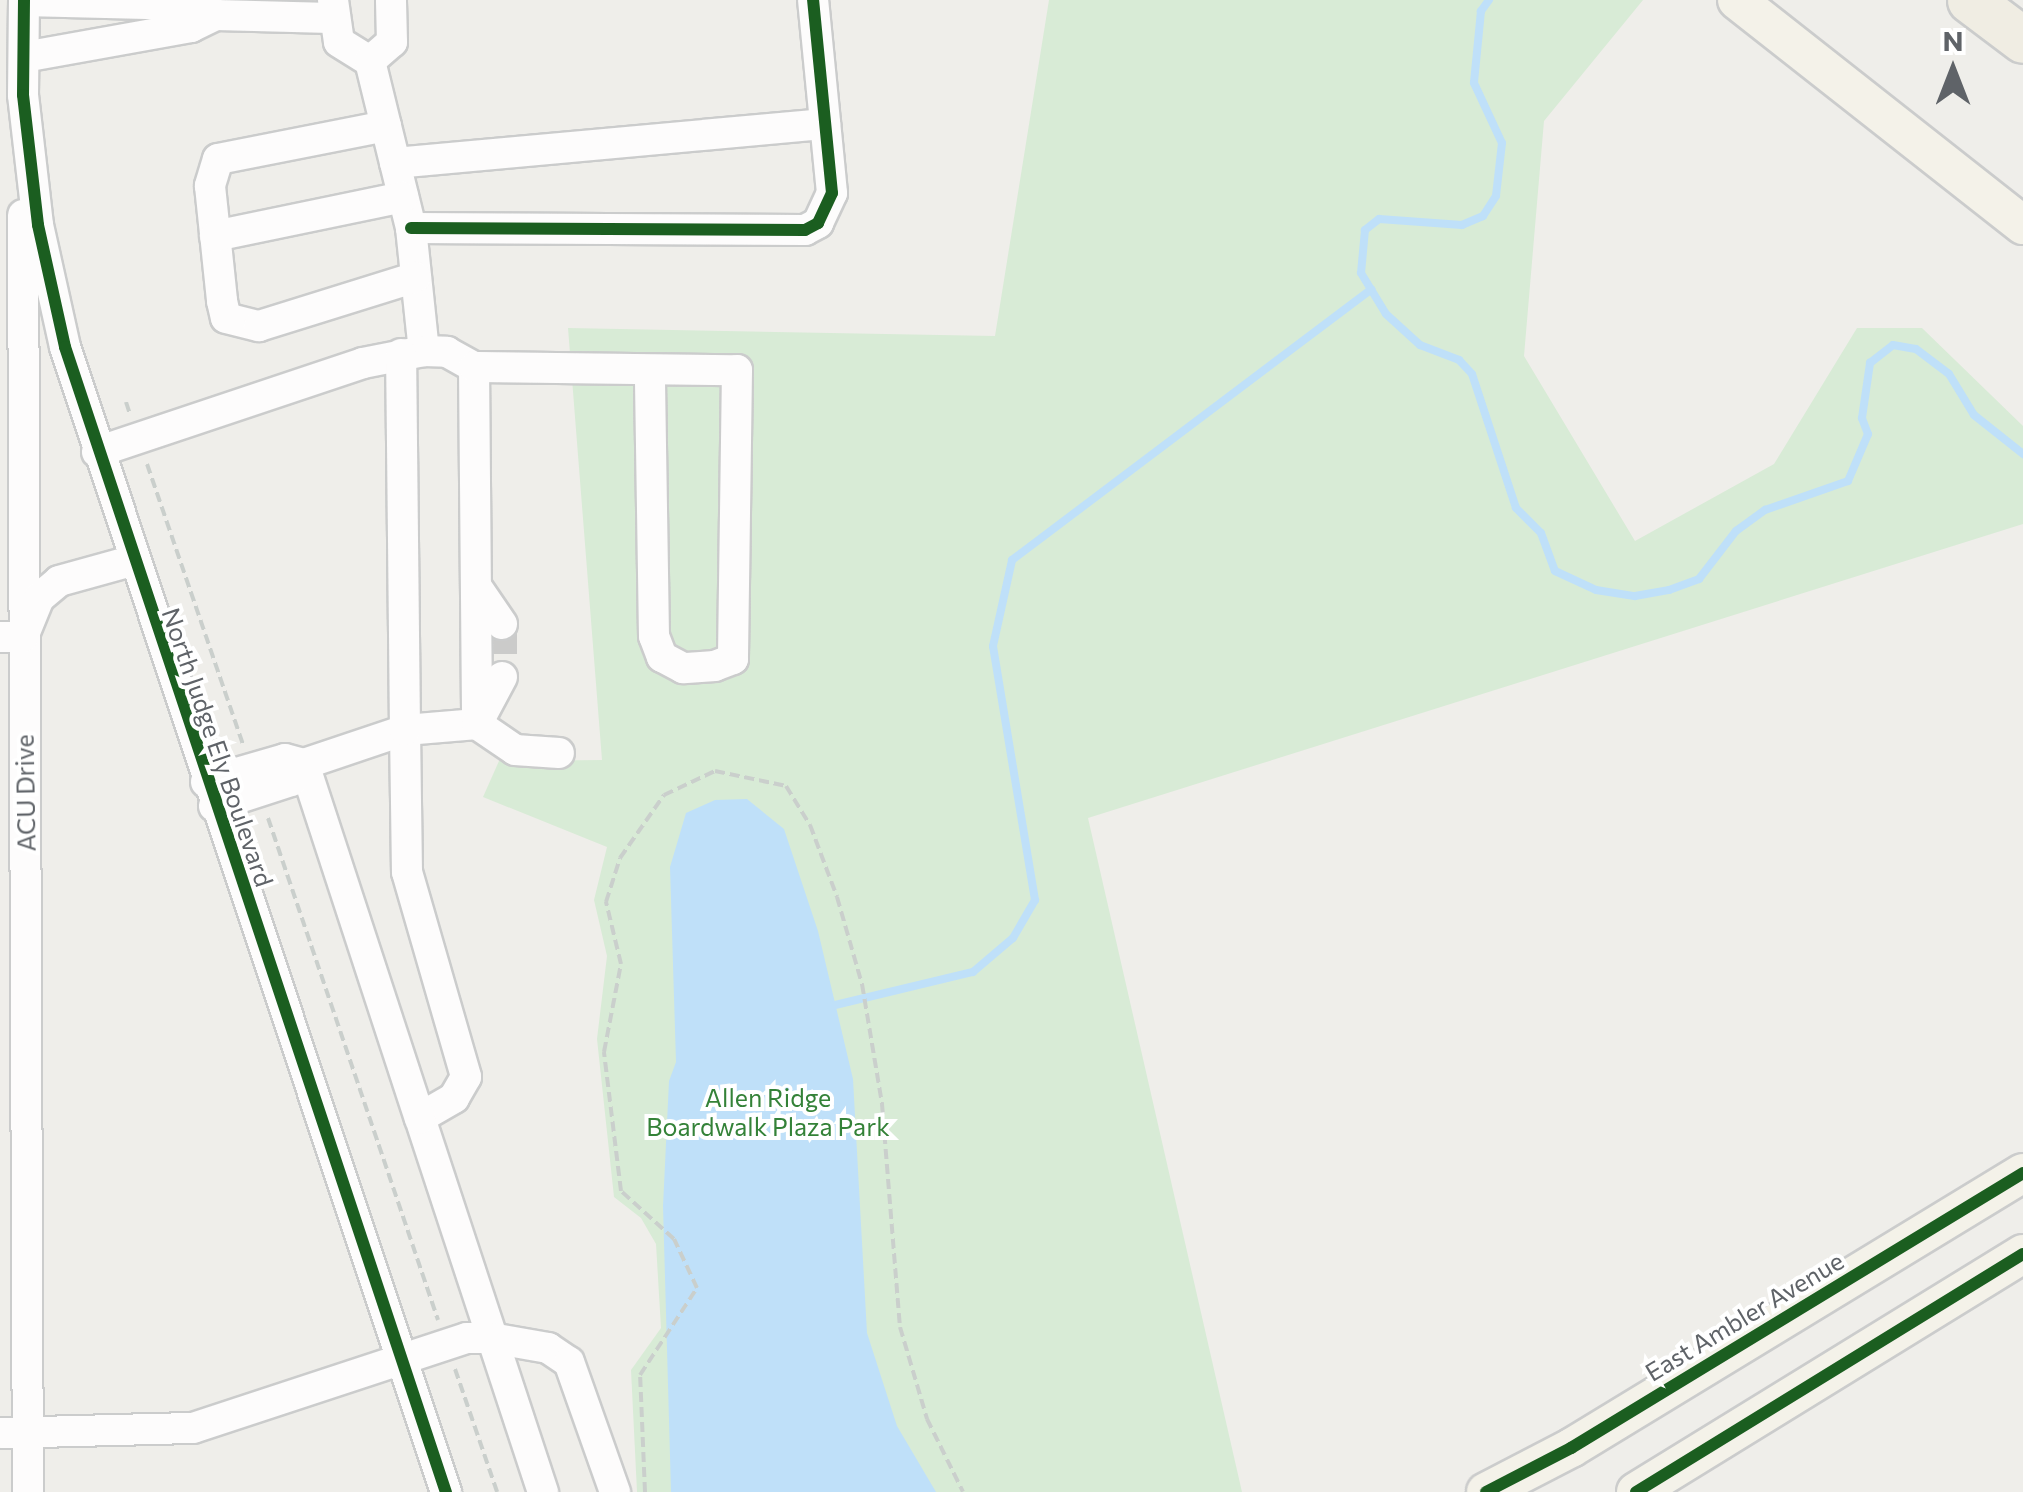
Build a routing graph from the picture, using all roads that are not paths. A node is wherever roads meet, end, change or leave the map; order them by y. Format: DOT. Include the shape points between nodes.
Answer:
graph roads {
  1 [pos="390,0"];
  2 [pos="812,0"];
  3 [pos="1736,0"];
  4 [pos="1970,0"];
  5 [pos="24,1"];
  6 [pos="332,9"];
  7 [pos="216,15"];
  8 [pos="2023,40"];
  9 [pos="24,58"];
  10 [pos="370,61"];
  11 [pos="23,94"];
  12 [pos="825,124"];
  13 [pos="386,126"];
  14 [pos="395,163"];
  15 [pos="404,196"];
  16 [pos="2023,224"];
  17 [pos="411,228"];
  18 [pos="215,236"];
  19 [pos="416,277"];
  20 [pos="412,353"];
  21 [pos="474,367"];
  22 [pos="650,370"];
  23 [pos="97,452"];
  24 [pos="131,561"];
  25 [pos="476,586"];
  26 [pos="502,624"];
  27 [pos="12,637"];
  28 [pos="502,677"];
  29 [pos="477,724"];
  30 [pos="405,730"];
  31 [pos="559,753"];
  32 [pos="304,764"];
  33 [pos="210,794"];
  34 [pos="12,797"];
  35 [pos="420,1118"];
  36 [pos="2023,1174"];
  37 [pos="2023,1254"];
  38 [pos="491,1338"];
  39 [pos="402,1360"];
  40 [pos="14,1433"];
  41 [pos="28,1492"];
  42 [pos="446,1492"];
  43 [pos="543,1492"];
  44 [pos="615,1492"];
  45 [pos="1486,1492"];
  46 [pos="1636,1492"];
  1 -- 10 [label="street" via="392,42"];
  2 -- 12 [label="street"];
  3 -- 16 [label="main road"];
  4 -- 8 [label="highway"];
  5 -- 7 [label="street" via="188,4"];
  5 -- 9 [label="street, North Judge Ely Boulevard"];
  6 -- 7 [label="street"];
  6 -- 10 [label="street" via="338,42"];
  7 -- 9 [label="street" via="190,27"];
  9 -- 11 [label="street, North Judge Ely Boulevard"];
  10 -- 13 [label="street"];
  11 -- 23 [label="street, North Judge Ely Boulevard" via="38,225"];
  11 -- 27 [label="street, ACU Drive"];
  12 -- 14 [label="street"];
  12 -- 17 [label="street" via="832,193 826,213 805,230"];
  13 -- 14 [label="street"];
  13 -- 18 [label="street" via="218,159 210,168"];
  14 -- 15 [label="street"];
  15 -- 17 [label="street"];
  15 -- 18 [label="street"];
  17 -- 19 [label="street"];
  18 -- 19 [label="street" via="226,318 238,326 259,326"];
  19 -- 20 [label="street"];
  20 -- 21 [label="street" via="446,352"];
  20 -- 23 [label="street"];
  20 -- 30 [label="street"];
  21 -- 22 [label="street"];
  21 -- 25 [label="street"];
  22 -- 22 [label="street" via="654,636 662,657 683,668 715,666 733,659 737,370"];
  23 -- 24 [label="street, North Judge Ely Boulevard"];
  24 -- 27 [label="street" via="58,581"];
  24 -- 33 [label="street, North Judge Ely Boulevard"];
  25 -- 26 [label="street"];
  25 -- 29 [label="street"];
  27 -- 34 [label="street, ACU Drive"];
  28 -- 29 [label="street"];
  29 -- 30 [label="street"];
  29 -- 31 [label="street" via="515,750"];
  30 -- 32 [label="street"];
  30 -- 35 [label="street" via="407,872 465,1063 462,1089"];
  32 -- 33 [label="street" via="291,781"];
  32 -- 35 [label="street"];
  33 -- 39 [label="street, North Judge Ely Boulevard"];
  34 -- 40 [label="street, ACU Drive"];
  35 -- 38 [label="street"];
  36 -- 45 [label="main road, East Ambler Avenue" via="1571,1448"];
  37 -- 46 [label="main road"];
  38 -- 39 [label="street" via="467,1338"];
  38 -- 43 [label="street"];
  38 -- 44 [label="street" via="548,1348 569,1362"];
  39 -- 40 [label="street" via="193,1428"];
  39 -- 42 [label="street, North Judge Ely Boulevard"];
  40 -- 41 [label="street, ACU Drive"];
}
